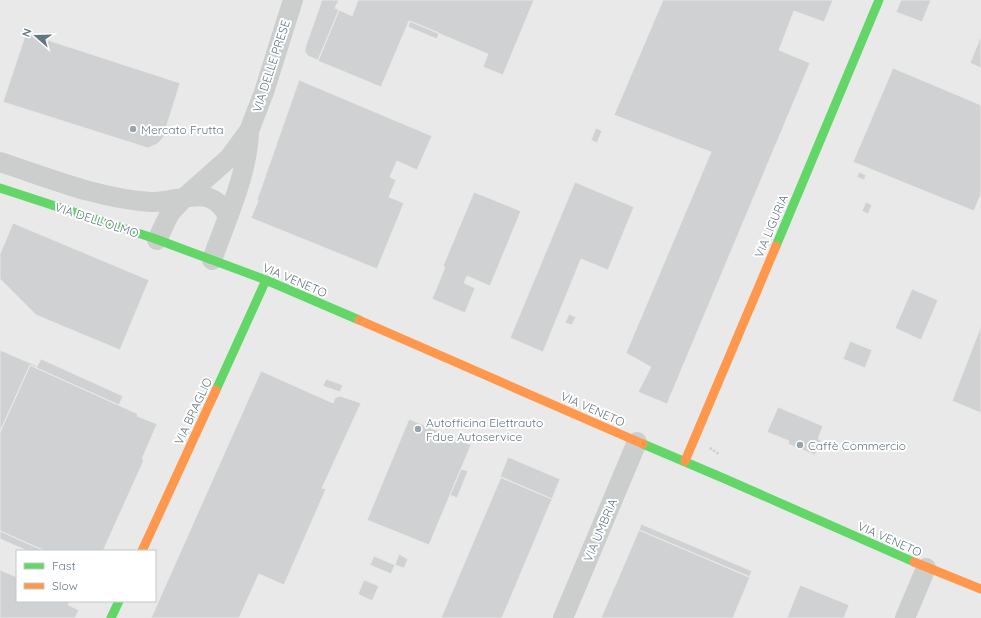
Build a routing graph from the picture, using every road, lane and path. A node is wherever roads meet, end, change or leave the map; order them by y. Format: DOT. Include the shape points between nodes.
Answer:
graph roads {
  1 [pos="292,0"];
  2 [pos="879,0"];
  3 [pos="248,131"];
  4 [pos="0,162"];
  5 [pos="0,188"];
  6 [pos="184,198"];
  7 [pos="228,216"];
  8 [pos="157,240"];
  9 [pos="203,257"];
  10 [pos="266,280"];
  11 [pos="694,439"];
  12 [pos="637,442"];
  13 [pos="724,457"];
  14 [pos="684,461"];
  15 [pos="142,550"];
  16 [pos="926,568"];
  17 [pos="981,589"];
  18 [pos="119,602"];
  19 [pos="111,618"];
  20 [pos="562,618"];
  21 [pos="905,618"];
  1 -- 3 [label="street, VIA DELLE PRESE" via="264,92"];
  2 -- 11 [label="main road, VIA LIGURIA"];
  3 -- 6 [label="street, VIA DELLE PRESE" via="229,158"];
  3 -- 7 [label="street, VIA DELLE PRESE" via="241,179"];
  4 -- 6 [label="street, VIA DELL'OLMO" via="91,192 118,198 154,202"];
  5 -- 8 [label="main road, VIA DELL'OLMO"];
  6 -- 7 [label="street" via="196,195 211,198 218,202"];
  6 -- 8 [label="street, VIA DELLE PRESE" via="170,213"];
  7 -- 9 [label="street, VIA DELLE PRESE"];
  8 -- 9 [label="main road, VIA DELL'OLMO"];
  9 -- 10 [label="main road, VIA VENETO"];
  10 -- 12 [label="main road, VIA VENETO"];
  10 -- 15 [label="main road, VIA BRAGLIO"];
  11 -- 13 [label="path"];
  11 -- 14 [label="main road, VIA LIGURIA"];
  12 -- 14 [label="main road, VIA VENETO"];
  12 -- 20 [label="street, VIA UMBRIA"];
  14 -- 16 [label="main road, VIA VENETO"];
  16 -- 17 [label="main road, VIA VENETO"];
  16 -- 21 [label="street"];
  18 -- 19 [label="main road"];
}
